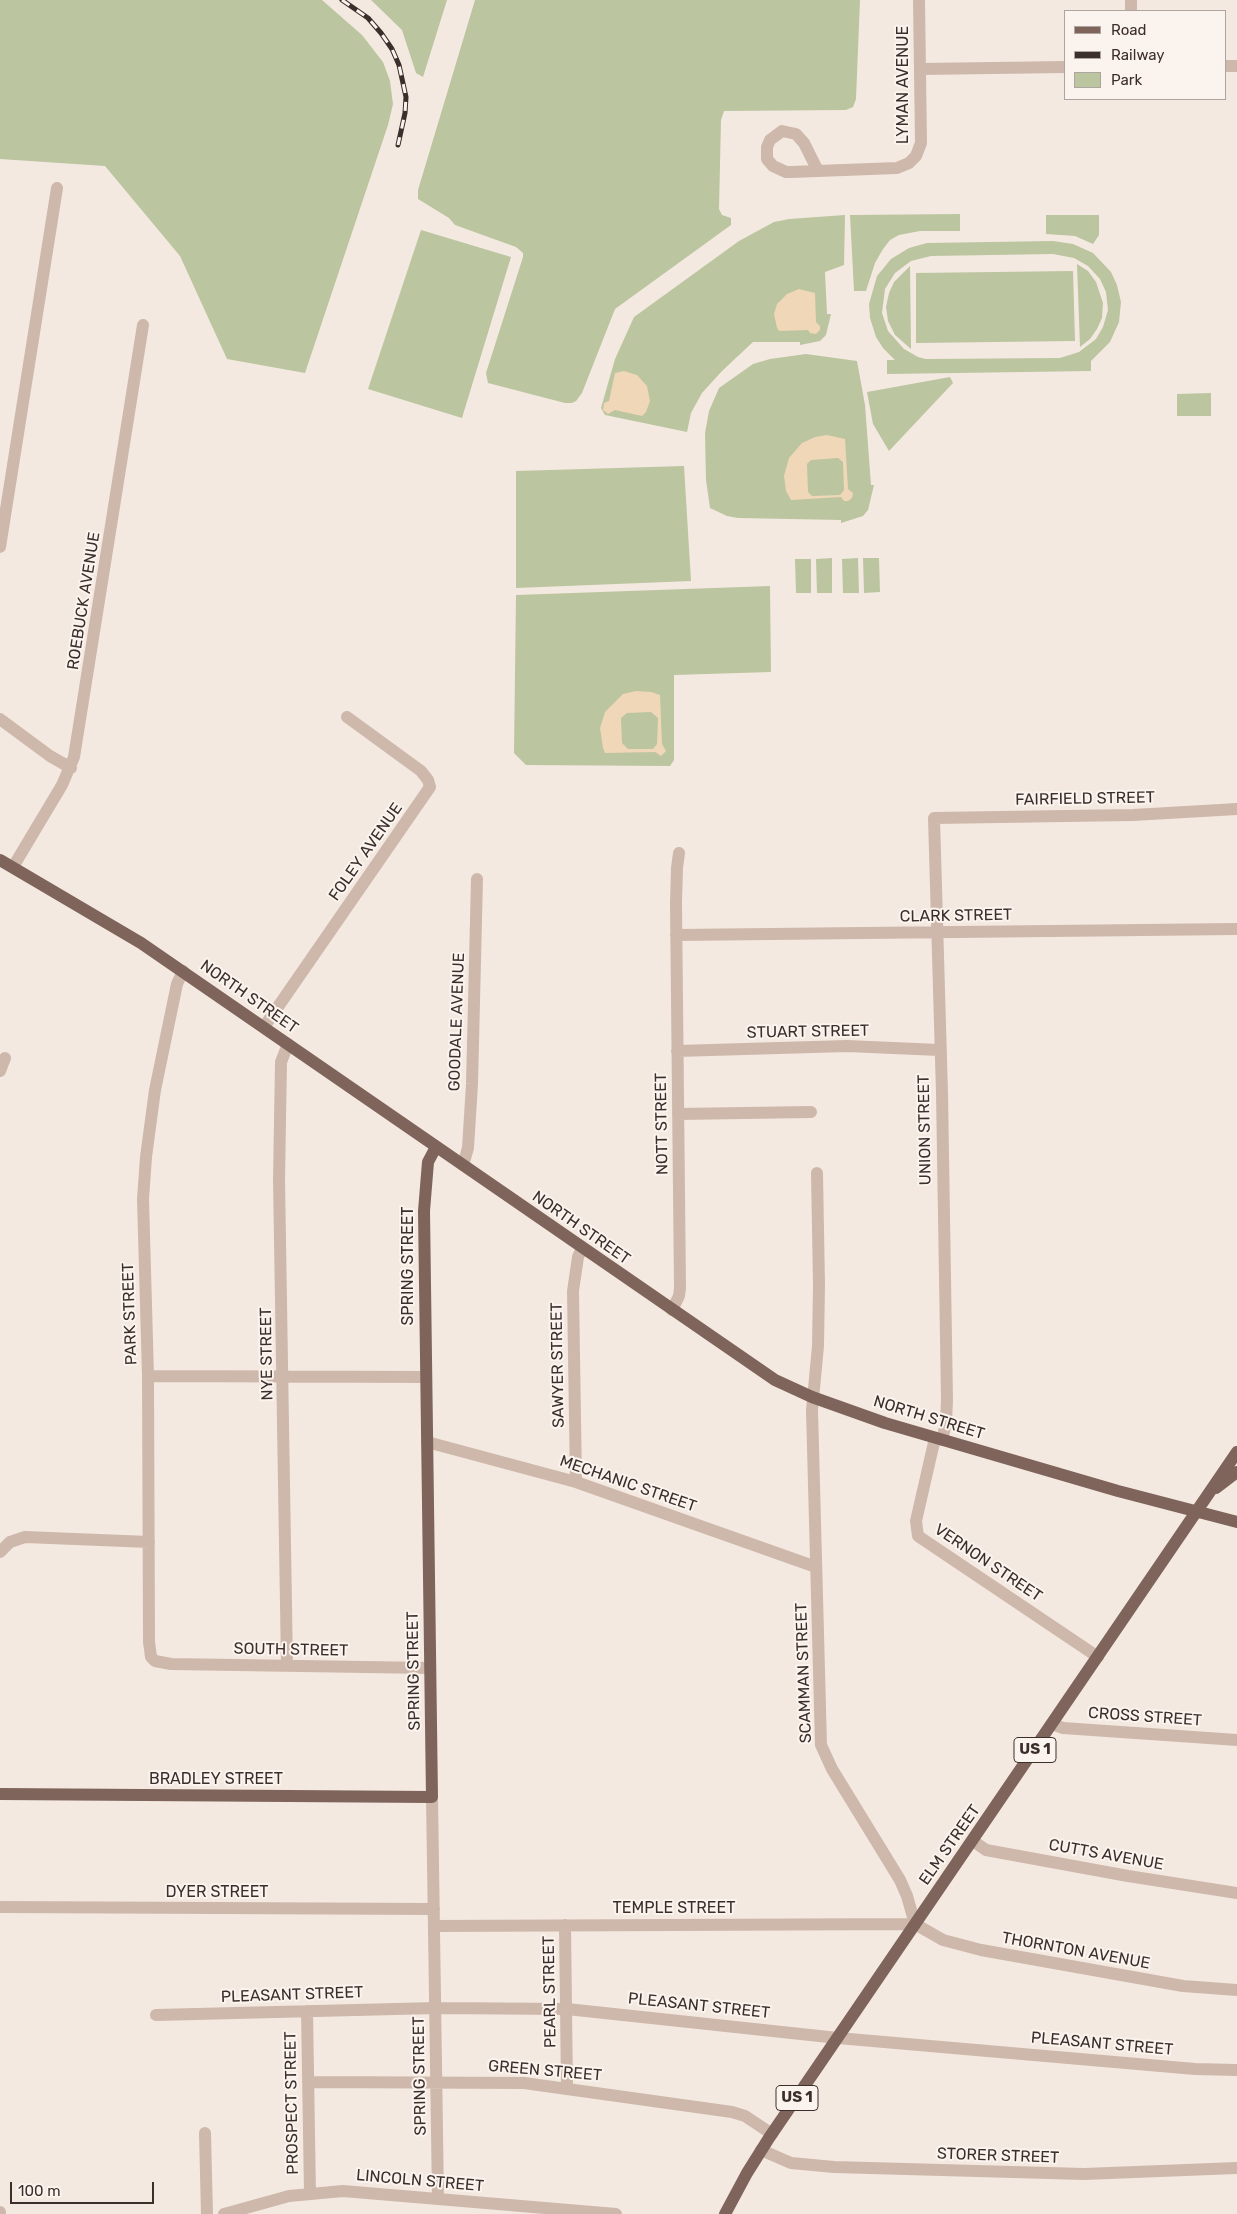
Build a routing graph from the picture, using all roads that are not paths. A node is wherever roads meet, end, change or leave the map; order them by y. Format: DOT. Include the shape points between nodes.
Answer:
graph roads {
  1 [pos="919,0"];
  2 [pos="1064,68"];
  3 [pos="920,69"];
  4 [pos="818,171"];
  5 [pos="57,188"];
  6 [pos="144,325"];
  7 [pos="0,547"];
  8 [pos="347,717"];
  9 [pos="0,719"];
  10 [pos="71,768"];
  11 [pos="1237,809"];
  12 [pos="934,818"];
  13 [pos="679,853"];
  14 [pos="0,860"];
  15 [pos="13,867"];
  16 [pos="477,879"];
  17 [pos="1237,929"];
  18 [pos="937,932"];
  19 [pos="676,936"];
  20 [pos="183,971"];
  21 [pos="264,1027"];
  22 [pos="288,1044"];
  23 [pos="939,1050"];
  24 [pos="677,1051"];
  25 [pos="4,1058"];
  26 [pos="0,1071"];
  27 [pos="811,1112"];
  28 [pos="678,1114"];
  29 [pos="436,1147"];
  30 [pos="463,1165"];
  31 [pos="817,1173"];
  32 [pos="582,1248"];
  33 [pos="672,1310"];
  34 [pos="148,1376"];
  35 [pos="284,1376"];
  36 [pos="425,1377"];
  37 [pos="812,1397"];
  38 [pos="939,1439"];
  39 [pos="427,1442"];
  40 [pos="1237,1452"];
  41 [pos="1237,1472"];
  42 [pos="576,1482"];
  43 [pos="1206,1496"];
  44 [pos="1196,1511"];
  45 [pos="1237,1522"];
  46 [pos="148,1542"];
  47 [pos="0,1552"];
  48 [pos="816,1567"];
  49 [pos="1098,1657"];
  50 [pos="153,1659"];
  51 [pos="287,1666"];
  52 [pos="430,1668"];
  53 [pos="1052,1724"];
  54 [pos="1237,1740"];
  55 [pos="0,1794"];
  56 [pos="432,1797"];
  57 [pos="973,1841"];
  58 [pos="1237,1893"];
  59 [pos="0,1907"];
  60 [pos="434,1909"];
  61 [pos="915,1924"];
  62 [pos="565,1925"];
  63 [pos="434,1926"];
  64 [pos="1237,1990"];
  65 [pos="436,2008"];
  66 [pos="567,2009"];
  67 [pos="307,2010"];
  68 [pos="156,2015"];
  69 [pos="838,2038"];
  70 [pos="1237,2070"];
  71 [pos="436,2081"];
  72 [pos="308,2082"];
  73 [pos="567,2088"];
  74 [pos="205,2133"];
  75 [pos="772,2134"];
  76 [pos="761,2150"];
  77 [pos="1237,2168"];
  78 [pos="310,2194"];
  79 [pos="438,2198"];
  80 [pos="207,2214"];
  81 [pos="224,2214"];
  82 [pos="616,2214"];
  83 [pos="725,2214"];
  1 -- 3 [label="street, LYMAN AVENUE"];
  2 -- 3 [label="street"];
  3 -- 4 [label="street, LYMAN AVENUE" via="921,143 913,160 897,168"];
  5 -- 7 [label="street"];
  6 -- 10 [label="street, ROEBUCK AVENUE"];
  8 -- 21 [label="street, FOLEY AVENUE" via="421,771 430,787"];
  9 -- 10 [label="street"];
  10 -- 15 [label="street, ROEBUCK AVENUE"];
  11 -- 12 [label="street, FAIRFIELD STREET"];
  12 -- 18 [label="street, UNION STREET"];
  13 -- 19 [label="street, NOTT STREET"];
  14 -- 15 [label="main road, NORTH STREET"];
  15 -- 20 [label="main road, NORTH STREET"];
  16 -- 30 [label="street, GOODALE AVENUE" via="472,1084 468,1148"];
  17 -- 18 [label="street, CLARK STREET"];
  18 -- 19 [label="street, CLARK STREET"];
  18 -- 23 [label="street, UNION STREET"];
  19 -- 24 [label="street, NOTT STREET"];
  20 -- 21 [label="main road, NORTH STREET"];
  20 -- 34 [label="street, PARK STREET" via="177,984 155,1090 146,1157 143,1199"];
  21 -- 22 [label="main road, NORTH STREET"];
  22 -- 29 [label="main road, NORTH STREET"];
  22 -- 35 [label="street, NYE STREET" via="281,1062"];
  23 -- 24 [label="street, STUART STREET" via="846,1046"];
  23 -- 38 [label="street, UNION STREET" via="947,1400 946,1423"];
  24 -- 28 [label="street, NOTT STREET"];
  25 -- 26 [label="street"];
  27 -- 28 [label="street"];
  28 -- 33 [label="street, NOTT STREET" via="680,1288"];
  29 -- 30 [label="main road, NORTH STREET"];
  29 -- 36 [label="main road, SPRING STREET" via="428,1162 424,1193"];
  30 -- 32 [label="main road, NORTH STREET"];
  31 -- 37 [label="street, SCAMMAN STREET" via="819,1302"];
  32 -- 33 [label="main road, NORTH STREET"];
  32 -- 42 [label="street, SAWYER STREET" via="573,1298"];
  33 -- 37 [label="main road, NORTH STREET" via="764,1374"];
  34 -- 35 [label="street"];
  34 -- 46 [label="street, PARK STREET"];
  35 -- 36 [label="street"];
  35 -- 51 [label="street, NYE STREET"];
  36 -- 39 [label="main road, SPRING STREET"];
  37 -- 38 [label="main road, NORTH STREET"];
  37 -- 48 [label="street, SCAMMAN STREET"];
  38 -- 44 [label="main road, NORTH STREET"];
  38 -- 49 [label="street, VERNON STREET" via="916,1521 918,1536"];
  39 -- 42 [label="street, MECHANIC STREET"];
  39 -- 52 [label="main road, SPRING STREET"];
  40 -- 43 [label="main road, ELM STREET / US 1"];
  41 -- 43 [label="main road, ELM STREET / US 1"];
  42 -- 48 [label="street, MECHANIC STREET"];
  43 -- 44 [label="main road, ELM STREET / US 1"];
  44 -- 45 [label="main road, NORTH STREET"];
  44 -- 49 [label="main road, ELM STREET / US 1"];
  46 -- 47 [label="street" via="25,1537 10,1542"];
  46 -- 50 [label="street, PARK STREET" via="149,1642"];
  48 -- 61 [label="street, SCAMMAN STREET" via="821,1745 832,1769 900,1880"];
  49 -- 53 [label="main road, ELM STREET / US 1"];
  50 -- 51 [label="street, SOUTH STREET" via="171,1664"];
  51 -- 52 [label="street, SOUTH STREET"];
  52 -- 56 [label="main road, SPRING STREET"];
  53 -- 54 [label="street, CROSS STREET" via="1063,1728"];
  53 -- 57 [label="main road, ELM STREET / US 1"];
  55 -- 56 [label="main road, BRADLEY STREET"];
  56 -- 60 [label="street, SPRING STREET"];
  57 -- 58 [label="street, CUTTS AVENUE" via="986,1850"];
  57 -- 61 [label="main road, ELM STREET / US 1"];
  59 -- 60 [label="street, DYER STREET"];
  60 -- 63 [label="street, SPRING STREET"];
  61 -- 62 [label="street, TEMPLE STREET"];
  61 -- 64 [label="street, THORNTON AVENUE" via="943,1940 981,1950 1165,1983"];
  61 -- 69 [label="main road, ELM STREET / US 1"];
  62 -- 63 [label="street, TEMPLE STREET"];
  62 -- 66 [label="street, PEARL STREET"];
  63 -- 65 [label="street, SPRING STREET"];
  65 -- 66 [label="street, PLEASANT STREET"];
  65 -- 67 [label="street, PLEASANT STREET"];
  65 -- 71 [label="street, SPRING STREET"];
  66 -- 69 [label="street, PLEASANT STREET"];
  66 -- 73 [label="street, PEARL STREET"];
  67 -- 68 [label="street, PLEASANT STREET"];
  67 -- 72 [label="street, PROSPECT STREET"];
  69 -- 70 [label="street, PLEASANT STREET"];
  69 -- 75 [label="main road, ELM STREET / US 1"];
  71 -- 72 [label="street, GREEN STREET"];
  71 -- 73 [label="street, GREEN STREET" via="517,2082"];
  71 -- 79 [label="street, SPRING STREET"];
  72 -- 78 [label="street, PROSPECT STREET"];
  73 -- 75 [label="street, GREEN STREET" via="732,2112 745,2116"];
  74 -- 80 [label="street"];
  75 -- 76 [label="main road, ELM STREET / US 1"];
  76 -- 77 [label="street, STORER STREET" via="780,2160 801,2165 862,2168 1084,2174"];
  76 -- 83 [label="main road, ELM STREET / US 1"];
  78 -- 79 [label="street, LINCOLN STREET" via="360,2191"];
  78 -- 81 [label="street, LINCOLN STREET" via="272,2200"];
  79 -- 82 [label="street, LINCOLN STREET"];
}
